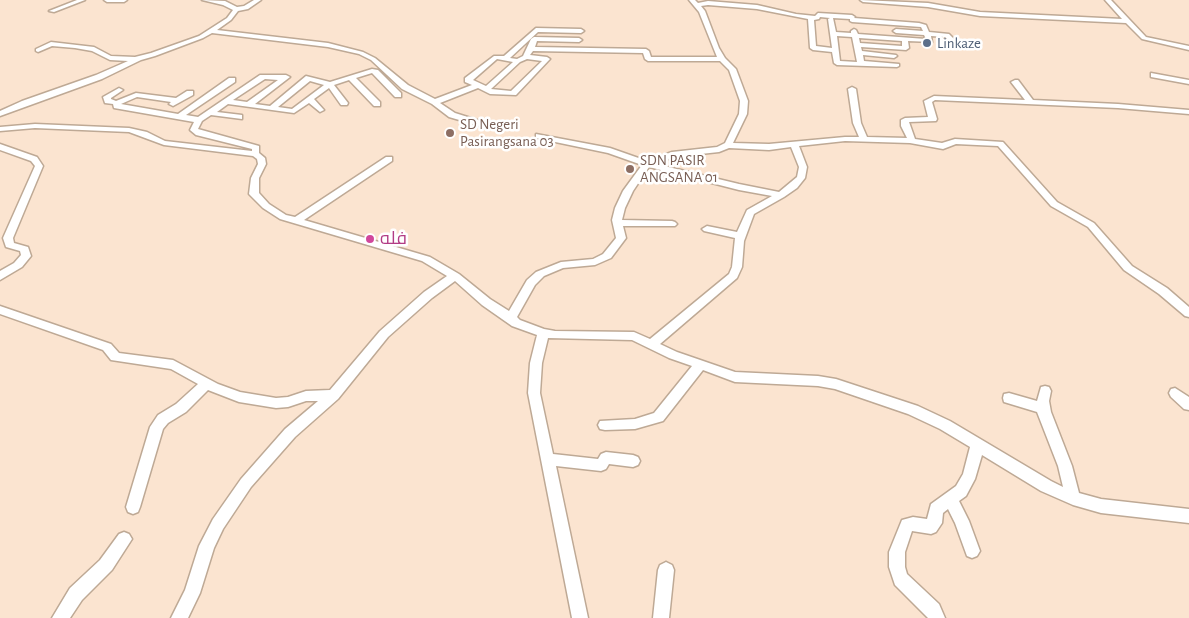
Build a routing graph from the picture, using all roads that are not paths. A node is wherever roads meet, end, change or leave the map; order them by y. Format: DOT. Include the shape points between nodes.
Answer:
graph roads {
  1 [pos="82,0"];
  2 [pos="107,0"];
  3 [pos="124,0"];
  4 [pos="205,0"];
  5 [pos="258,0"];
  6 [pos="863,0"];
  7 [pos="1108,0"];
  8 [pos="695,2"];
  9 [pos="922,2"];
  10 [pos="757,4"];
  11 [pos="236,9"];
  12 [pos="52,11"];
  13 [pos="861,13"];
  14 [pos="852,16"];
  15 [pos="813,17"];
  16 [pos="911,17"];
  17 [pos="1128,21"];
  18 [pos="914,24"];
  19 [pos="854,28"];
  20 [pos="211,31"];
  21 [pos="580,31"];
  22 [pos="927,33"];
  23 [pos="833,34"];
  24 [pos="855,36"];
  25 [pos="1134,36"];
  26 [pos="1142,36"];
  27 [pos="532,37"];
  28 [pos="579,40"];
  29 [pos="905,40"];
  30 [pos="952,40"];
  31 [pos="857,44"];
  32 [pos="1189,48"];
  33 [pos="531,49"];
  34 [pos="38,50"];
  35 [pos="835,50"];
  36 [pos="859,54"];
  37 [pos="526,56"];
  38 [pos="894,56"];
  39 [pos="506,58"];
  40 [pos="137,59"];
  41 [pos="722,59"];
  42 [pos="518,61"];
  43 [pos="861,63"];
  44 [pos="896,65"];
  45 [pos="1154,75"];
  46 [pos="350,77"];
  47 [pos="232,80"];
  48 [pos="1015,82"];
  49 [pos="1189,82"];
  50 [pos="330,84"];
  51 [pos="478,85"];
  52 [pos="852,89"];
  53 [pos="119,90"];
  54 [pos="487,90"];
  55 [pos="190,93"];
  56 [pos="456,94"];
  57 [pos="398,95"];
  58 [pos="310,98"];
  59 [pos="468,100"];
  60 [pos="178,101"];
  61 [pos="229,102"];
  62 [pos="435,102"];
  63 [pos="1031,102"];
  64 [pos="117,103"];
  65 [pos="344,103"];
  66 [pos="250,104"];
  67 [pos="377,104"];
  68 [pos="272,108"];
  69 [pos="320,110"];
  70 [pos="1189,112"];
  71 [pos="159,113"];
  72 [pos="210,113"];
  73 [pos="0,114"];
  74 [pos="180,116"];
  75 [pos="238,117"];
  76 [pos="0,118"];
  77 [pos="199,120"];
  78 [pos="490,127"];
  79 [pos="1,129"];
  80 [pos="539,136"];
  81 [pos="864,140"];
  82 [pos="910,141"];
  83 [pos="728,145"];
  84 [pos="794,146"];
  85 [pos="0,147"];
  86 [pos="254,154"];
  87 [pos="389,159"];
  88 [pos="647,164"];
  89 [pos="781,195"];
  90 [pos="297,220"];
  91 [pos="618,223"];
  92 [pos="672,224"];
  93 [pos="707,229"];
  94 [pos="740,236"];
  95 [pos="5,247"];
  96 [pos="0,276"];
  97 [pos="455,276"];
  98 [pos="0,310"];
  99 [pos="1189,313"];
  100 [pos="511,318"];
  101 [pos="543,333"];
  102 [pos="651,345"];
  103 [pos="699,366"];
  104 [pos="207,384"];
  105 [pos="1044,391"];
  106 [pos="1175,393"];
  107 [pos="333,394"];
  108 [pos="1009,398"];
  109 [pos="1189,405"];
  110 [pos="1043,408"];
  111 [pos="605,426"];
  112 [pos="978,444"];
  113 [pos="547,458"];
  114 [pos="634,461"];
  115 [pos="1074,498"];
  116 [pos="951,500"];
  117 [pos="133,507"];
  118 [pos="1189,516"];
  119 [pos="124,539"];
  120 [pos="972,551"];
  121 [pos="666,570"];
  122 [pos="60,618"];
  123 [pos="178,618"];
  124 [pos="580,618"];
  125 [pos="661,618"];
  126 [pos="937,618"];
  1 -- 12 [label="street"];
  2 -- 3 [label="street"];
  4 -- 11 [label="street" via="225,3"];
  5 -- 11 [label="street" via="246,8"];
  6 -- 9 [label="street"];
  7 -- 17 [label="street"];
  8 -- 10 [label="street"];
  8 -- 41 [label="street"];
  9 -- 17 [label="street" via="980,14"];
  10 -- 15 [label="street"];
  11 -- 20 [label="street" via="230,18"];
  13 -- 14 [label="street"];
  14 -- 15 [label="street"];
  14 -- 18 [label="street"];
  14 -- 19 [label="street"];
  15 -- 23 [label="street" via="832,20"];
  15 -- 35 [label="street" via="813,48"];
  16 -- 18 [label="street"];
  17 -- 26 [label="street"];
  18 -- 22 [label="street" via="924,26"];
  19 -- 22 [label="street"];
  19 -- 24 [label="street"];
  20 -- 40 [label="street"];
  20 -- 62 [label="street" via="328,45 361,53 373,59 405,87"];
  21 -- 27 [label="street" via="536,30"];
  22 -- 29 [label="street" via="930,41"];
  22 -- 30 [label="street" via="947,35"];
  23 -- 24 [label="street"];
  23 -- 35 [label="street"];
  24 -- 29 [label="street"];
  24 -- 31 [label="street"];
  25 -- 26 [label="street"];
  26 -- 32 [label="street"];
  27 -- 28 [label="street"];
  27 -- 33 [label="street"];
  27 -- 39 [label="street"];
  29 -- 31 [label="street" via="906,48"];
  31 -- 36 [label="street"];
  33 -- 37 [label="street"];
  33 -- 41 [label="street" via="646,51 648,59"];
  34 -- 40 [label="street" via="51,44 75,46 94,49 110,58"];
  35 -- 43 [label="street" via="837,63"];
  36 -- 38 [label="street"];
  36 -- 43 [label="street"];
  37 -- 42 [label="street"];
  37 -- 54 [label="street" via="547,60 513,93"];
  39 -- 42 [label="street"];
  39 -- 51 [label="street" via="496,57 468,80"];
  40 -- 73 [label="street" via="99,77"];
  41 -- 83 [label="street" via="732,70 744,106"];
  42 -- 54 [label="street"];
  43 -- 44 [label="street"];
  45 -- 49 [label="street"];
  46 -- 50 [label="street"];
  46 -- 57 [label="street" via="375,72"];
  46 -- 67 [label="street"];
  47 -- 74 [label="street"];
  48 -- 63 [label="street"];
  50 -- 58 [label="street"];
  50 -- 65 [label="street"];
  50 -- 68 [label="street" via="309,78"];
  51 -- 54 [label="street"];
  51 -- 56 [label="street"];
  52 -- 81 [label="street" via="857,123"];
  53 -- 64 [label="street" via="106,97 108,101"];
  55 -- 60 [label="street"];
  56 -- 59 [label="street"];
  56 -- 62 [label="street"];
  58 -- 68 [label="street" via="294,111"];
  58 -- 69 [label="street"];
  60 -- 64 [label="street" via="135,95"];
  60 -- 71 [label="street"];
  61 -- 66 [label="street"];
  61 -- 66 [label="street" via="262,77 287,76"];
  61 -- 72 [label="street"];
  62 -- 78 [label="street" via="456,118"];
  63 -- 70 [label="street"];
  63 -- 82 [label="street" via="932,99 928,102 933,119 905,120"];
  64 -- 71 [label="street" via="116,106"];
  66 -- 68 [label="street"];
  71 -- 74 [label="street"];
  72 -- 75 [label="street"];
  72 -- 77 [label="street"];
  74 -- 77 [label="street"];
  76 -- 79 [label="street" via="6,121"];
  77 -- 86 [label="street" via="194,130 256,148 258,150"];
  79 -- 86 [label="street" via="35,126 129,130 164,143"];
  80 -- 88 [label="street" via="610,151"];
  81 -- 82 [label="street"];
  81 -- 84 [label="street" via="840,139"];
  82 -- 99 [label="street" via="943,146 955,141 1000,144 1054,204 1091,225 1128,268"];
  83 -- 84 [label="street"];
  83 -- 88 [label="street" via="720,149 672,155"];
  84 -- 89 [label="street" via="803,172 798,182"];
  85 -- 95 [label="street" via="34,159 39,166"];
  86 -- 90 [label="street" via="262,161 253,191 255,197 283,216"];
  87 -- 90 [label="street"];
  88 -- 89 [label="street"];
  88 -- 91 [label="street" via="624,199"];
  89 -- 94 [label="street" via="750,212"];
  90 -- 97 [label="street" via="413,254"];
  91 -- 92 [label="street"];
  91 -- 100 [label="street" via="621,238 607,256 595,262 561,265 540,274"];
  93 -- 94 [label="street"];
  94 -- 102 [label="street" via="734,276"];
  95 -- 96 [label="street" via="21,247 26,256"];
  97 -- 100 [label="street"];
  97 -- 107 [label="street" via="384,334"];
  98 -- 104 [label="street" via="107,347 115,357 173,365"];
  100 -- 101 [label="street"];
  101 -- 102 [label="street" via="622,335 642,339"];
  101 -- 113 [label="street" via="534,393"];
  102 -- 103 [label="street"];
  103 -- 111 [label="street" via="658,417 635,424"];
  103 -- 112 [label="street" via="735,377 836,384 929,417"];
  104 -- 107 [label="street" via="240,397 276,403"];
  104 -- 117 [label="street" via="157,427"];
  105 -- 110 [label="street"];
  106 -- 109 [label="street"];
  107 -- 123 [label="street" via="280,444 226,511 207,546 192,593"];
  108 -- 110 [label="street"];
  110 -- 115 [label="street"];
  112 -- 115 [label="street" via="1046,486"];
  112 -- 116 [label="street" via="966,484"];
  113 -- 114 [label="street" via="601,465 606,458"];
  113 -- 124 [label="street"];
  115 -- 118 [label="street" via="1101,506"];
  116 -- 120 [label="street"];
  116 -- 126 [label="street" via="936,509 931,527 907,525 897,556 901,580 933,610"];
  119 -- 122 [label="street" via="106,566 76,594"];
  121 -- 125 [label="street"];
}
